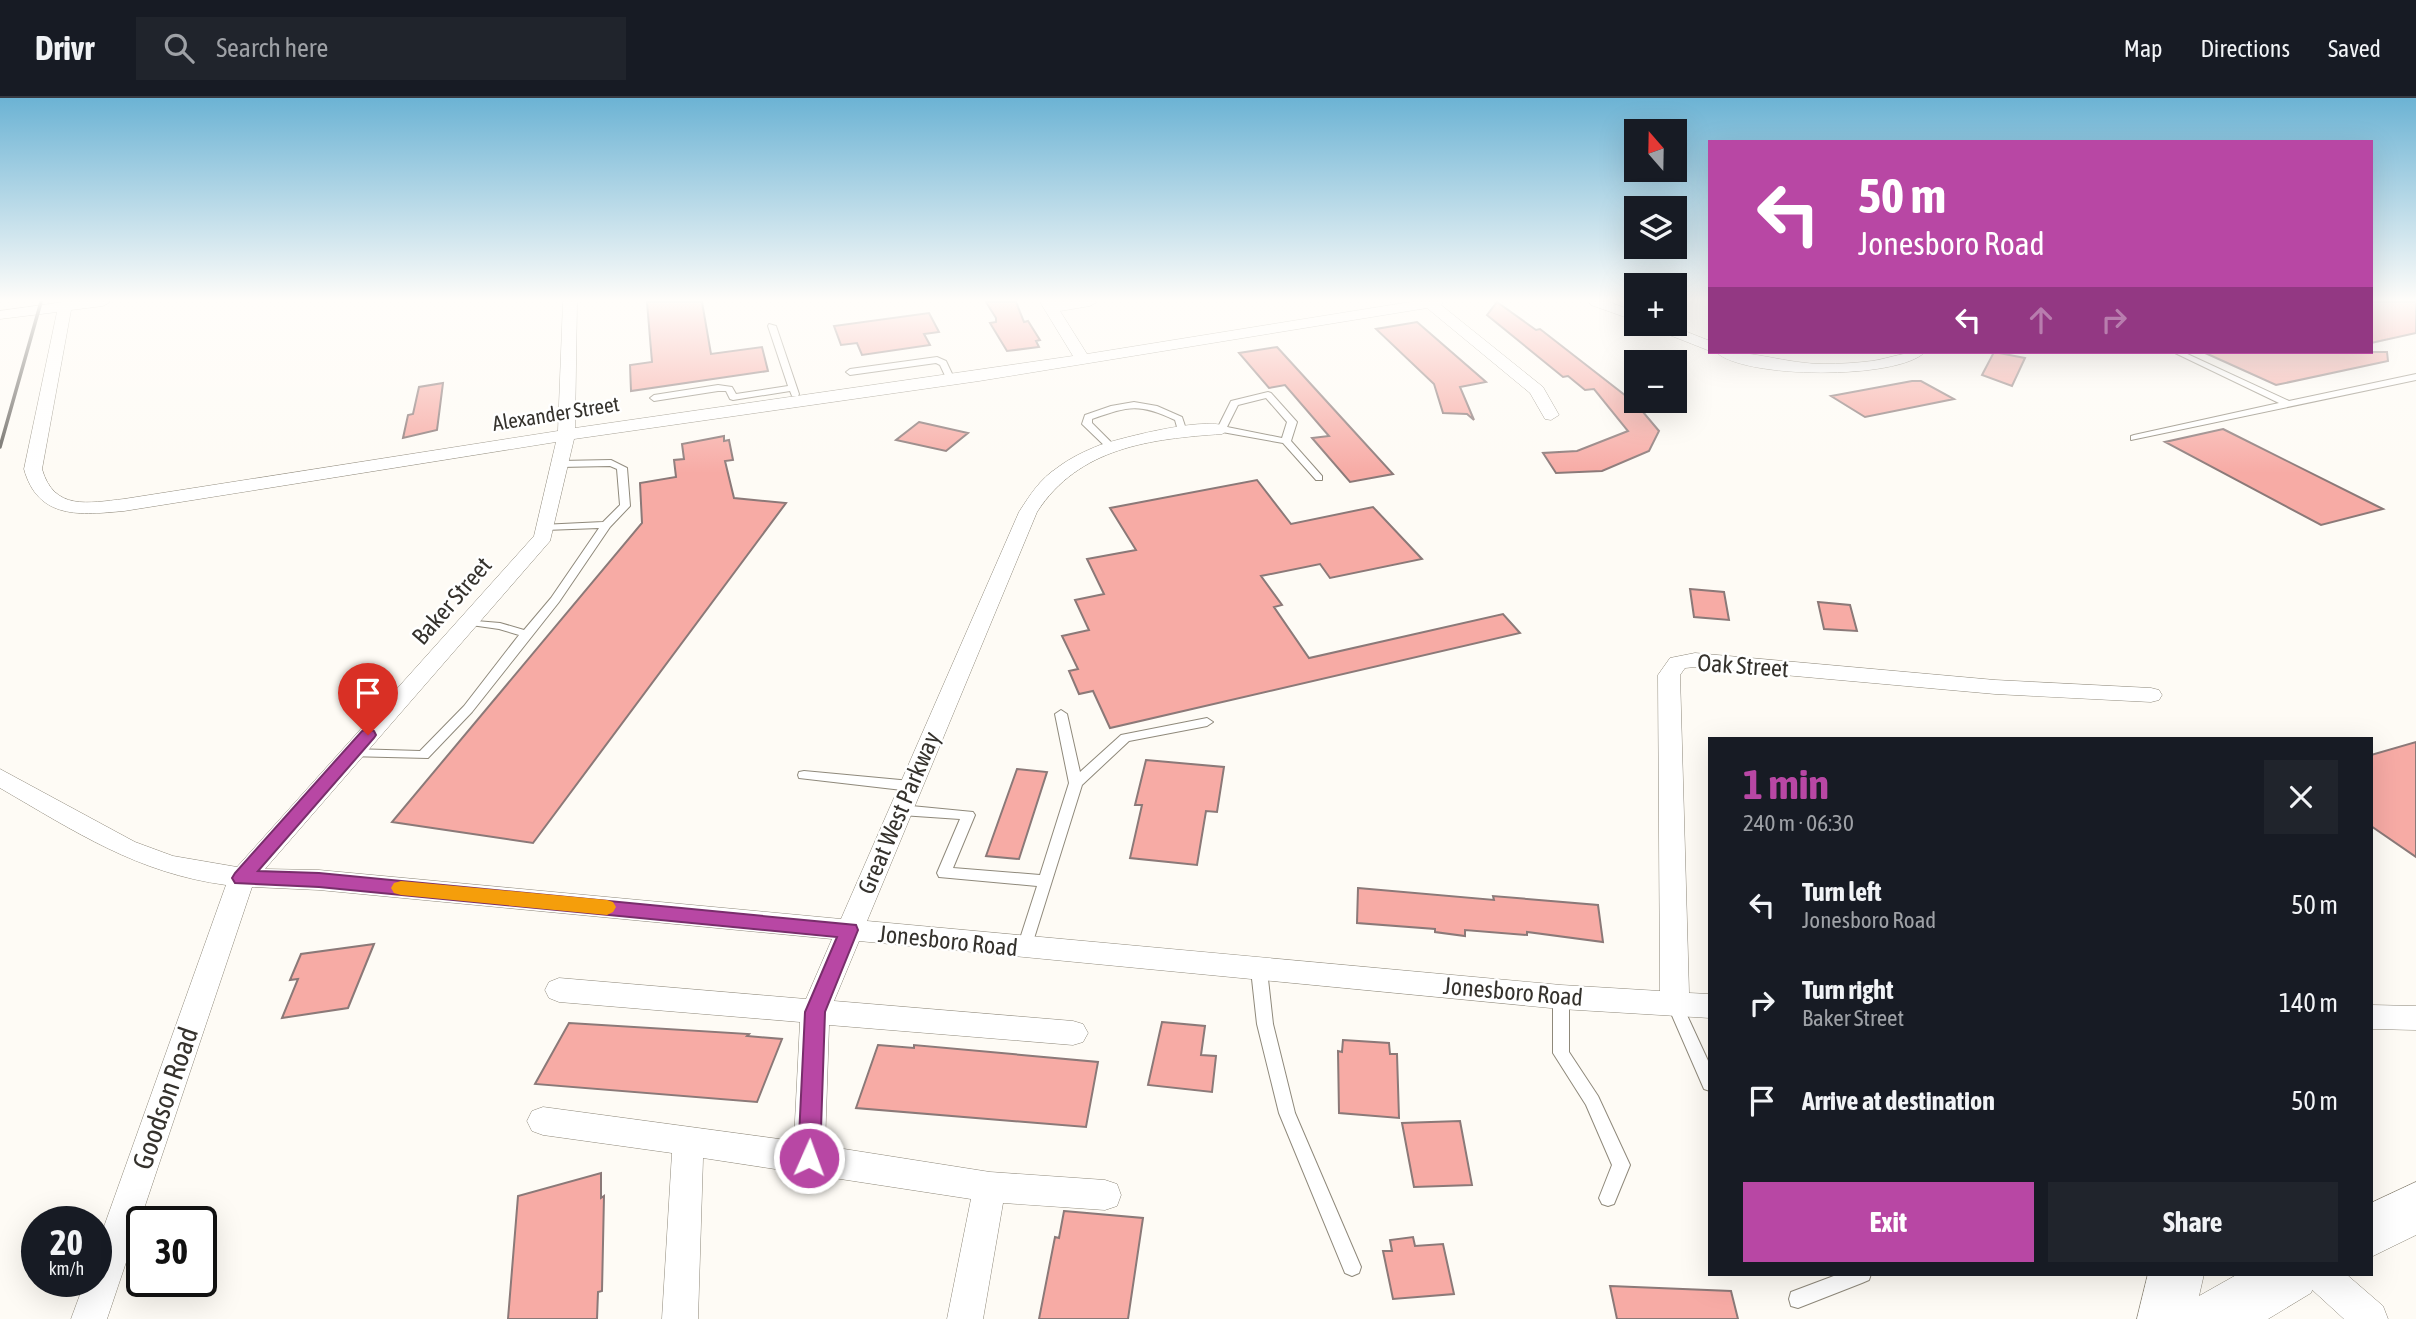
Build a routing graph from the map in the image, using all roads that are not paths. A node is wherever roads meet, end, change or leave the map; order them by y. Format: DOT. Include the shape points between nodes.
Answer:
graph roads {
  1 [pos="55,359"];
  2 [pos="568,359"];
  3 [pos="783,359"];
  4 [pos="1083,359"];
  5 [pos="1499,359"];
  6 [pos="1754,359"];
  7 [pos="1895,359"];
  8 [pos="2192,359"];
  9 [pos="850,372"];
  10 [pos="2416,377"];
  11 [pos="951,380"];
  12 [pos="795,394"];
  13 [pos="654,398"];
  14 [pos="734,403"];
  15 [pos="2288,404"];
  16 [pos="1551,415"];
  17 [pos="1222,429"];
  18 [pos="1182,432"];
  19 [pos="566,435"];
  20 [pos="2134,438"];
  21 [pos="1286,440"];
  22 [pos="1112,448"];
  23 [pos="560,464"];
  24 [pos="1319,478"];
  25 [pos="606,525"];
  26 [pos="545,527"];
  27 [pos="468,622"];
  28 [pos="526,634"];
  29 [pos="2151,695"];
  30 [pos="1061,714"];
  31 [pos="1207,722"];
  32 [pos="352,753"];
  33 [pos="804,775"];
  34 [pos="0,777"];
  35 [pos="1076,783"];
  36 [pos="911,786"];
  37 [pos="901,810"];
  38 [pos="242,878"];
  39 [pos="1045,881"];
  40 [pos="849,930"];
  41 [pos="1024,948"];
  42 [pos="1259,970"];
  43 [pos="559,990"];
  44 [pos="1561,997"];
  45 [pos="1675,1004"];
  46 [pos="1708,1006"];
  47 [pos="815,1012"];
  48 [pos="2373,1017"];
  49 [pos="2416,1018"];
  50 [pos="1073,1033"];
  51 [pos="1708,1079"];
  52 [pos="543,1121"];
  53 [pos="688,1143"];
  54 [pos="809,1158"];
  55 [pos="990,1186"];
  56 [pos="1105,1195"];
  57 [pos="1608,1198"];
  58 [pos="2416,1207"];
  59 [pos="2373,1230"];
  60 [pos="1352,1267"];
  61 [pos="1857,1276"];
  62 [pos="2176,1276"];
  63 [pos="2288,1276"];
  64 [pos="2321,1276"];
  65 [pos="1797,1299"];
  66 [pos="89,1319"];
  67 [pos="680,1319"];
  68 [pos="965,1319"];
  69 [pos="2166,1319"];
  70 [pos="2214,1319"];
  71 [pos="2370,1319"];
  1 -- 19 [label="street, Alexander Street" via="33,469 41,492 66,506 124,505"];
  2 -- 19 [label="street, Baker Street"];
  3 -- 12 [label="lane"];
  4 -- 11 [label="street, Alexander Street"];
  5 -- 16 [label="street" via="1537,390"];
  6 -- 7 [label="street" via="1821,369"];
  8 -- 15 [label="lane"];
  9 -- 11 [label="lane" via="937,360"];
  10 -- 15 [label="lane"];
  11 -- 12 [label="street, Alexander Street"];
  12 -- 14 [label="street, Alexander Street"];
  13 -- 14 [label="lane" via="718,388 729,389"];
  14 -- 19 [label="street, Alexander Street"];
  15 -- 20 [label="lane"];
  17 -- 18 [label="street, Great West Parkway"];
  17 -- 21 [label="lane"];
  17 -- 21 [label="lane" via="1234,403 1268,395 1292,422"];
  18 -- 22 [label="street, Great West Parkway"];
  18 -- 22 [label="lane" via="1179,419 1155,406 1131,403 1088,417 1087,424"];
  19 -- 23 [label="street, Baker Street"];
  21 -- 24 [label="lane"];
  22 -- 36 [label="street, Great West Parkway" via="1077,463 1043,489 1028,512"];
  23 -- 25 [label="lane" via="611,463 622,468 625,506"];
  23 -- 26 [label="street, Baker Street"];
  25 -- 26 [label="lane"];
  25 -- 28 [label="lane"];
  26 -- 27 [label="street, Baker Street" via="543,537"];
  27 -- 28 [label="lane"];
  27 -- 32 [label="street, Baker Street"];
  28 -- 32 [label="lane" via="468,709 423,755"];
  29 -- 45 [label="street, Oak Street" via="1995,687 1696,660 1678,663 1668,675"];
  30 -- 35 [label="lane"];
  31 -- 35 [label="lane" via="1125,738"];
  32 -- 38 [label="street, Baker Street"];
  33 -- 36 [label="lane"];
  34 -- 38 [label="street, Jonesboro Road" via="118,845 171,865"];
  35 -- 39 [label="lane"];
  36 -- 37 [label="street, Great West Parkway"];
  37 -- 39 [label="lane" via="968,814 944,873"];
  37 -- 40 [label="street, Great West Parkway"];
  38 -- 40 [label="street, Jonesboro Road" via="319,880"];
  38 -- 66 [label="street, Goodson Road"];
  39 -- 41 [label="lane"];
  40 -- 41 [label="street, Jonesboro Road"];
  40 -- 47 [label="street, Great West Parkway"];
  41 -- 42 [label="street, Jonesboro Road"];
  42 -- 44 [label="street, Jonesboro Road"];
  42 -- 60 [label="lane" via="1265,1024 1287,1112"];
  43 -- 47 [label="street"];
  44 -- 45 [label="street, Jonesboro Road"];
  44 -- 57 [label="lane" via="1561,1053 1592,1101 1621,1165"];
  45 -- 46 [label="street, Jonesboro Road"];
  45 -- 51 [label="lane"];
  47 -- 50 [label="street"];
  47 -- 54 [label="street, Great West Parkway"];
  48 -- 49 [label="street"];
  52 -- 53 [label="street"];
  53 -- 54 [label="street"];
  53 -- 67 [label="street"];
  54 -- 55 [label="street"];
  55 -- 56 [label="street"];
  55 -- 68 [label="street"];
  58 -- 59 [label="main road"];
  61 -- 65 [label="lane"];
  62 -- 69 [label="main road"];
  63 -- 70 [label="main road"];
  64 -- 71 [label="street"];
}
